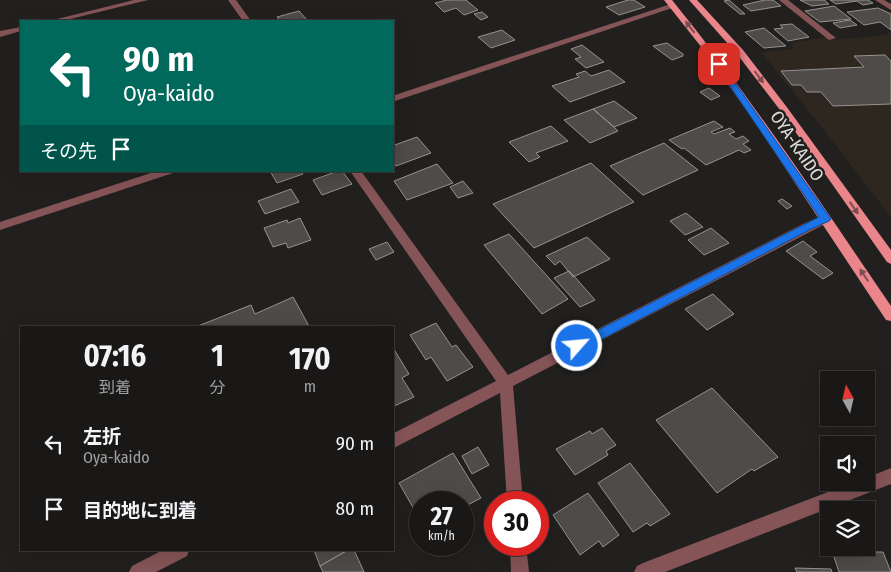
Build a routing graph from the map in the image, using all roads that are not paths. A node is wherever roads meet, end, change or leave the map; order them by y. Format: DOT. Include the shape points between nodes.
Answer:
graph roads {
  1 [pos="144,0"];
  2 [pos="232,0"];
  3 [pos="693,0"];
  4 [pos="782,0"];
  5 [pos="879,0"];
  6 [pos="671,3"];
  7 [pos="891,8"];
  8 [pos="57,20"];
  9 [pos="246,20"];
  10 [pos="20,29"];
  11 [pos="0,34"];
  12 [pos="832,38"];
  13 [pos="394,97"];
  14 [pos="165,172"];
  15 [pos="356,172"];
  16 [pos="826,219"];
  17 [pos="0,226"];
  18 [pos="891,259"];
  19 [pos="891,316"];
  20 [pos="506,383"];
  21 [pos="394,441"];
  22 [pos="891,476"];
  23 [pos="514,491"];
  24 [pos="179,551"];
  25 [pos="519,556"];
  26 [pos="138,572"];
  27 [pos="520,572"];
  28 [pos="642,572"];
  1 -- 8 [label="street"];
  2 -- 9 [label="street"];
  3 -- 18 [label="main road, OYA-KAIDO, one-way" via="746,59"];
  4 -- 12 [label="street"];
  5 -- 7 [label="street"];
  6 -- 13 [label="street"];
  16 -- 6 [label="main road, OYA-KAIDO, one-way" via="746,102"];
  10 -- 11 [label="street"];
  14 -- 17 [label="street"];
  15 -- 20 [label="street"];
  19 -- 16 [label="main road, OYA-KAIDO, one-way"];
  16 -- 20 [label="street"];
  20 -- 21 [label="street"];
  20 -- 23 [label="street"];
  22 -- 28 [label="street"];
  24 -- 26 [label="street"];
  25 -- 27 [label="street"];
}
